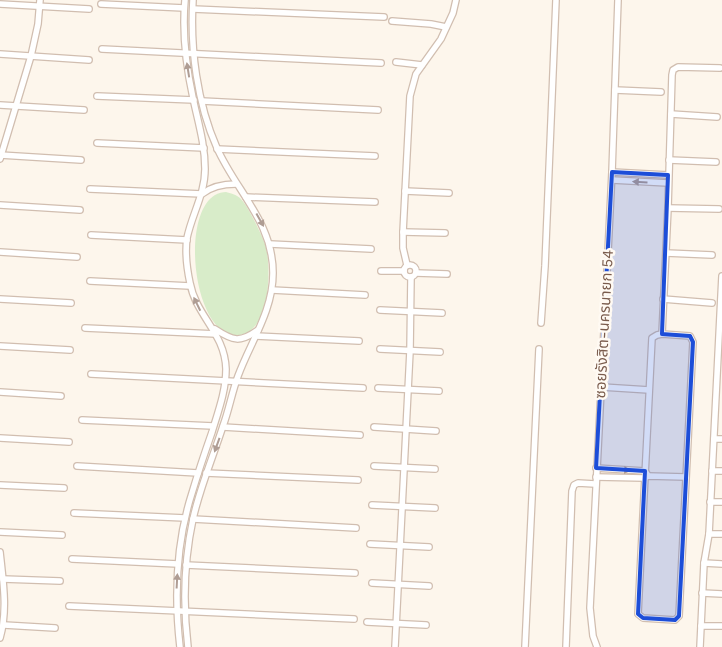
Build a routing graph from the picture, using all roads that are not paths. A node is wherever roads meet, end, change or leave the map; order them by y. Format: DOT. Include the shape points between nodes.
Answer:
graph roads {
  1 [pos="40,0"];
  2 [pos="184,0"];
  3 [pos="193,0"];
  4 [pos="456,0"];
  5 [pos="556,0"];
  6 [pos="618,0"];
  7 [pos="0,4"];
  8 [pos="101,4"];
  9 [pos="40,7"];
  10 [pos="184,8"];
  11 [pos="89,9"];
  12 [pos="193,9"];
  13 [pos="384,17"];
  14 [pos="392,21"];
  15 [pos="446,27"];
  16 [pos="102,49"];
  17 [pos="0,54"];
  18 [pos="185,54"];
  19 [pos="194,54"];
  20 [pos="31,56"];
  21 [pos="89,60"];
  22 [pos="396,62"];
  23 [pos="381,63"];
  24 [pos="422,65"];
  25 [pos="720,68"];
  26 [pos="615,90"];
  27 [pos="661,92"];
  28 [pos="97,96"];
  29 [pos="194,100"];
  30 [pos="202,101"];
  31 [pos="0,105"];
  32 [pos="16,106"];
  33 [pos="84,110"];
  34 [pos="378,110"];
  35 [pos="671,114"];
  36 [pos="717,117"];
  37 [pos="97,143"];
  38 [pos="204,148"];
  39 [pos="218,149"];
  40 [pos="0,156"];
  41 [pos="375,156"];
  42 [pos="81,160"];
  43 [pos="669,160"];
  44 [pos="716,162"];
  45 [pos="612,172"];
  46 [pos="668,176"];
  47 [pos="612,180"];
  48 [pos="236,184"];
  49 [pos="668,184"];
  50 [pos="90,189"];
  51 [pos="405,191"];
  52 [pos="449,193"];
  53 [pos="202,194"];
  54 [pos="246,197"];
  55 [pos="375,202"];
  56 [pos="0,205"];
  57 [pos="668,208"];
  58 [pos="719,209"];
  59 [pos="80,210"];
  60 [pos="403,232"];
  61 [pos="445,233"];
  62 [pos="91,235"];
  63 [pos="187,240"];
  64 [pos="270,244"];
  65 [pos="371,249"];
  66 [pos="0,252"];
  67 [pos="666,253"];
  68 [pos="712,255"];
  69 [pos="77,257"];
  70 [pos="407,265"];
  71 [pos="381,271"];
  72 [pos="404,271"];
  73 [pos="446,274"];
  74 [pos="414,275"];
  75 [pos="722,276"];
  76 [pos="90,281"];
  77 [pos="190,286"];
  78 [pos="272,290"];
  79 [pos="365,295"];
  80 [pos="0,299"];
  81 [pos="663,299"];
  82 [pos="71,303"];
  83 [pos="712,303"];
  84 [pos="380,310"];
  85 [pos="411,311"];
  86 [pos="442,313"];
  87 [pos="721,313"];
  88 [pos="541,323"];
  89 [pos="85,328"];
  90 [pos="259,329"];
  91 [pos="214,331"];
  92 [pos="662,334"];
  93 [pos="256,336"];
  94 [pos="359,341"];
  95 [pos="0,346"];
  96 [pos="721,347"];
  97 [pos="380,349"];
  98 [pos="539,349"];
  99 [pos="70,350"];
  100 [pos="410,351"];
  101 [pos="440,352"];
  102 [pos="91,374"];
  103 [pos="720,380"];
  104 [pos="225,381"];
  105 [pos="236,381"];
  106 [pos="602,387"];
  107 [pos="363,388"];
  108 [pos="378,388"];
  109 [pos="408,389"];
  110 [pos="649,390"];
  111 [pos="438,391"];
  112 [pos="0,392"];
  113 [pos="60,396"];
  114 [pos="719,410"];
  115 [pos="82,420"];
  116 [pos="214,426"];
  117 [pos="223,427"];
  118 [pos="374,427"];
  119 [pos="406,429"];
  120 [pos="436,430"];
  121 [pos="360,435"];
  122 [pos="0,438"];
  123 [pos="714,439"];
  124 [pos="722,439"];
  125 [pos="69,442"];
  126 [pos="77,466"];
  127 [pos="374,466"];
  128 [pos="404,468"];
  129 [pos="596,468"];
  130 [pos="435,469"];
  131 [pos="712,471"];
  132 [pos="722,471"];
  133 [pos="198,473"];
  134 [pos="206,473"];
  135 [pos="646,475"];
  136 [pos="686,477"];
  137 [pos="358,480"];
  138 [pos="595,480"];
  139 [pos="0,485"];
  140 [pos="64,488"];
  141 [pos="710,502"];
  142 [pos="722,502"];
  143 [pos="372,505"];
  144 [pos="402,506"];
  145 [pos="435,508"];
  146 [pos="74,513"];
  147 [pos="185,518"];
  148 [pos="193,519"];
  149 [pos="356,528"];
  150 [pos="0,532"];
  151 [pos="709,534"];
  152 [pos="722,534"];
  153 [pos="62,535"];
  154 [pos="370,544"];
  155 [pos="400,546"];
  156 [pos="429,548"];
  157 [pos="0,552"];
  158 [pos="72,559"];
  159 [pos="704,563"];
  160 [pos="178,564"];
  161 [pos="722,564"];
  162 [pos="186,565"];
  163 [pos="355,574"];
  164 [pos="3,578"];
  165 [pos="60,581"];
  166 [pos="372,583"];
  167 [pos="398,585"];
  168 [pos="429,586"];
  169 [pos="702,593"];
  170 [pos="722,594"];
  171 [pos="70,606"];
  172 [pos="176,611"];
  173 [pos="184,611"];
  174 [pos="354,619"];
  175 [pos="367,622"];
  176 [pos="396,624"];
  177 [pos="4,625"];
  178 [pos="426,625"];
  179 [pos="701,626"];
  180 [pos="722,626"];
  181 [pos="55,628"];
  182 [pos="0,638"];
  183 [pos="180,647"];
  184 [pos="188,647"];
  185 [pos="394,647"];
  186 [pos="525,647"];
  187 [pos="566,647"];
  188 [pos="597,647"];
  189 [pos="700,647"];
  1 -- 9 [label="street"];
  2 -- 10 [label="street"];
  3 -- 12 [label="street"];
  4 -- 15 [label="street"];
  5 -- 88 [label="street"];
  6 -- 26 [label="street, ซอยรังสิต-นครนายก 54"];
  7 -- 9 [label="street"];
  8 -- 10 [label="street"];
  9 -- 11 [label="street"];
  9 -- 20 [label="street"];
  10 -- 18 [label="street"];
  12 -- 13 [label="street"];
  12 -- 19 [label="street"];
  14 -- 15 [label="street"];
  15 -- 24 [label="street" via="437,46"];
  16 -- 18 [label="street"];
  17 -- 20 [label="street"];
  18 -- 19 [label="street"];
  29 -- 18 [label="street, one-way"];
  19 -- 23 [label="street"];
  19 -- 30 [label="street"];
  20 -- 21 [label="street"];
  20 -- 32 [label="street"];
  22 -- 24 [label="street"];
  24 -- 51 [label="street" via="413,81 408,104"];
  25 -- 35 [label="street" via="678,67 674,70"];
  26 -- 27 [label="street"];
  26 -- 45 [label="street, ซอยรังสิต-นครนายก 54"];
  28 -- 29 [label="street"];
  29 -- 38 [label="street"];
  30 -- 34 [label="street"];
  30 -- 39 [label="street"];
  31 -- 32 [label="street"];
  32 -- 33 [label="street"];
  32 -- 40 [label="street"];
  35 -- 36 [label="street"];
  35 -- 43 [label="street"];
  37 -- 38 [label="street"];
  38 -- 53 [label="street"];
  39 -- 41 [label="street"];
  39 -- 48 [label="street"];
  40 -- 42 [label="street"];
  43 -- 44 [label="street"];
  43 -- 46 [label="street"];
  45 -- 46 [label="street"];
  45 -- 47 [label="street, ซอยรังสิต-นครนายก 54"];
  46 -- 49 [label="street"];
  49 -- 47 [label="street, one-way"];
  47 -- 106 [label="street, ซอยรังสิต-นครนายก 54"];
  48 -- 53 [label="street" via="212,187"];
  48 -- 54 [label="street"];
  49 -- 57 [label="street"];
  50 -- 53 [label="street"];
  51 -- 52 [label="street"];
  51 -- 60 [label="street"];
  53 -- 63 [label="street"];
  54 -- 55 [label="street"];
  54 -- 64 [label="street, one-way"];
  56 -- 59 [label="street"];
  57 -- 58 [label="street"];
  57 -- 67 [label="street"];
  60 -- 61 [label="street"];
  60 -- 70 [label="street"];
  62 -- 63 [label="street"];
  63 -- 77 [label="street"];
  64 -- 65 [label="street"];
  64 -- 78 [label="street"];
  66 -- 69 [label="street"];
  67 -- 68 [label="street"];
  67 -- 81 [label="street"];
  70 -- 72 [label="street"];
  70 -- 74 [label="street" via="415,267"];
  71 -- 72 [label="street"];
  72 -- 74 [label="street" via="405,275"];
  73 -- 74 [label="street"];
  74 -- 85 [label="street"];
  75 -- 87 [label="street"];
  76 -- 77 [label="street"];
  91 -- 77 [label="street, one-way" via="195,301"];
  78 -- 79 [label="street"];
  78 -- 90 [label="street"];
  80 -- 82 [label="street"];
  81 -- 83 [label="street"];
  81 -- 92 [label="street"];
  84 -- 85 [label="street"];
  85 -- 86 [label="street"];
  85 -- 100 [label="street"];
  87 -- 96 [label="street"];
  89 -- 91 [label="street"];
  90 -- 91 [label="street" via="236,340"];
  90 -- 93 [label="street"];
  91 -- 104 [label="street" via="225,359"];
  92 -- 110 [label="street" via="652,338"];
  92 -- 136 [label="street" via="690,336 693,342"];
  93 -- 94 [label="street"];
  93 -- 105 [label="street"];
  95 -- 99 [label="street"];
  96 -- 103 [label="street"];
  97 -- 100 [label="street"];
  98 -- 186 [label="street"];
  100 -- 101 [label="street"];
  100 -- 109 [label="street"];
  102 -- 104 [label="street"];
  103 -- 114 [label="street"];
  104 -- 105 [label="street"];
  104 -- 116 [label="street"];
  105 -- 107 [label="street"];
  105 -- 117 [label="street"];
  106 -- 110 [label="street"];
  106 -- 129 [label="street, ซอยรังสิต-นครนายก 54"];
  108 -- 109 [label="street"];
  109 -- 111 [label="street"];
  109 -- 119 [label="street"];
  110 -- 135 [label="street"];
  112 -- 113 [label="street"];
  114 -- 123 [label="street"];
  115 -- 116 [label="street"];
  116 -- 133 [label="street"];
  117 -- 121 [label="street"];
  117 -- 134 [label="street, one-way"];
  118 -- 119 [label="street"];
  119 -- 120 [label="street"];
  119 -- 128 [label="street"];
  122 -- 125 [label="street"];
  123 -- 124 [label="street"];
  123 -- 131 [label="street"];
  126 -- 133 [label="street"];
  127 -- 128 [label="street"];
  128 -- 130 [label="street"];
  128 -- 144 [label="street"];
  129 -- 135 [label="street, one-way"];
  129 -- 138 [label="street, ซอยรังสิต-นครนายก 54"];
  131 -- 132 [label="street"];
  131 -- 141 [label="street"];
  133 -- 147 [label="street"];
  134 -- 137 [label="street"];
  134 -- 148 [label="street"];
  135 -- 136 [label="street"];
  135 -- 136 [label="street" via="638,614 643,618 675,620 679,616"];
  135 -- 138 [label="street"];
  138 -- 187 [label="street" via="578,483 572,491"];
  138 -- 188 [label="street, ซอยรังสิต-นครนายก 54" via="590,608"];
  139 -- 140 [label="street"];
  141 -- 142 [label="street"];
  141 -- 151 [label="street"];
  143 -- 144 [label="street"];
  144 -- 145 [label="street"];
  144 -- 155 [label="street"];
  146 -- 147 [label="street"];
  147 -- 160 [label="street"];
  148 -- 149 [label="street"];
  148 -- 162 [label="street"];
  150 -- 153 [label="street"];
  151 -- 152 [label="street"];
  151 -- 159 [label="street"];
  154 -- 155 [label="street"];
  155 -- 156 [label="street"];
  155 -- 167 [label="street"];
  157 -- 164 [label="street"];
  158 -- 160 [label="street"];
  159 -- 161 [label="street"];
  159 -- 169 [label="street"];
  172 -- 160 [label="street, one-way"];
  162 -- 163 [label="street"];
  162 -- 173 [label="street"];
  164 -- 165 [label="street"];
  164 -- 177 [label="street"];
  166 -- 167 [label="street"];
  167 -- 168 [label="street"];
  167 -- 176 [label="street"];
  169 -- 170 [label="street"];
  169 -- 179 [label="street"];
  171 -- 172 [label="street"];
  172 -- 173 [label="street"];
  172 -- 183 [label="street"];
  173 -- 174 [label="street"];
  173 -- 184 [label="street"];
  175 -- 176 [label="street"];
  176 -- 178 [label="street"];
  176 -- 185 [label="street"];
  177 -- 181 [label="street"];
  177 -- 182 [label="street"];
  179 -- 180 [label="street"];
  179 -- 189 [label="street"];
}
